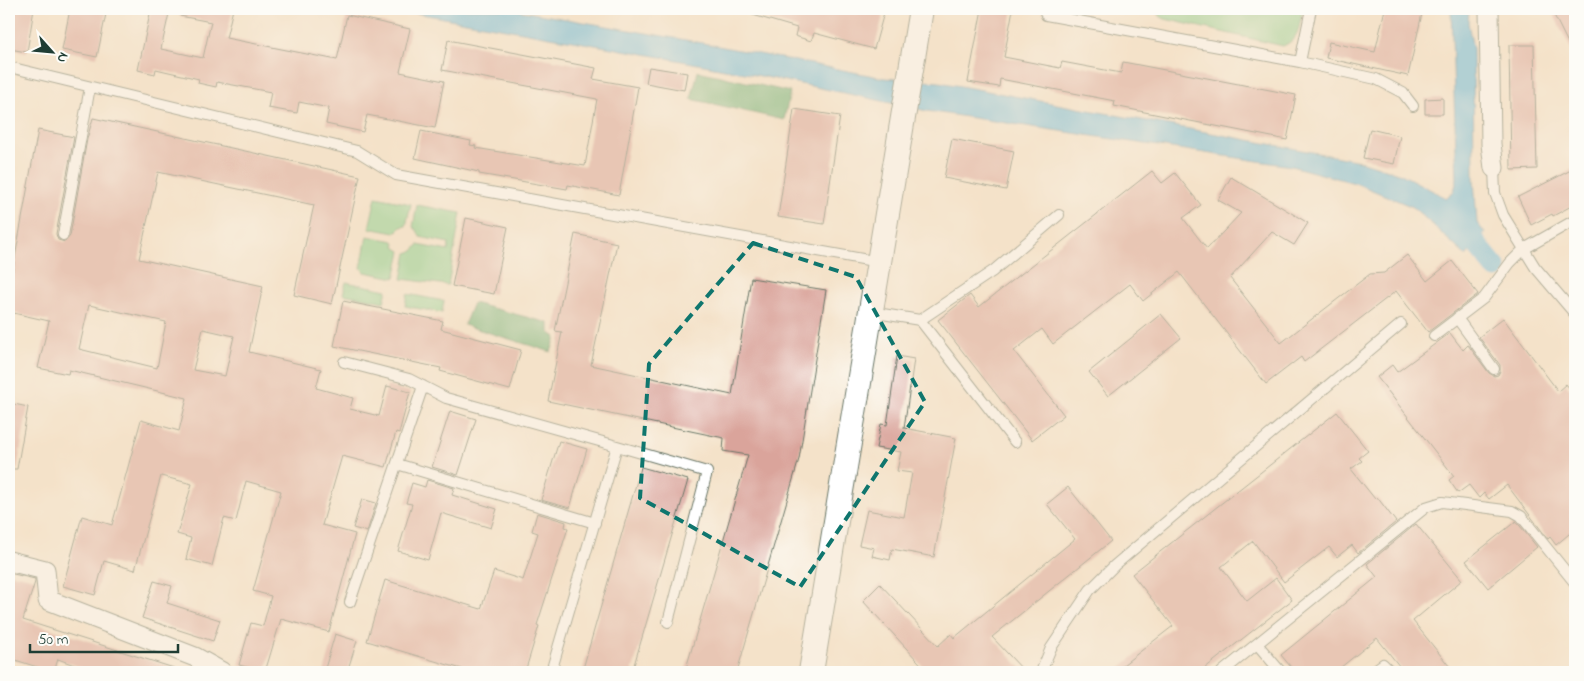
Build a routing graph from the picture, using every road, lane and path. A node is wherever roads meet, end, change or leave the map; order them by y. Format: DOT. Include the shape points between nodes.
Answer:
graph roads {
  1 [pos="921,9"];
  2 [pos="1044,9"];
  3 [pos="1311,9"];
  4 [pos="1489,9"];
  5 [pos="1300,62"];
  6 [pos="9,67"];
  7 [pos="90,87"];
  8 [pos="1413,106"];
  9 [pos="1494,168"];
  10 [pos="1059,215"];
  11 [pos="1575,220"];
  12 [pos="63,235"];
  13 [pos="1524,249"];
  14 [pos="879,262"];
  15 [pos="870,312"];
  16 [pos="1575,314"];
  17 [pos="1457,318"];
  18 [pos="920,320"];
  19 [pos="1401,324"];
  20 [pos="1434,336"];
  21 [pos="344,362"];
  22 [pos="1494,369"];
  23 [pos="423,386"];
  24 [pos="1015,442"];
  25 [pos="617,446"];
  26 [pos="397,464"];
  27 [pos="595,523"];
  28 [pos="9,560"];
  29 [pos="1575,583"];
  30 [pos="350,602"];
  31 [pos="668,622"];
  32 [pos="1258,644"];
  33 [pos="222,672"];
  34 [pos="551,672"];
  35 [pos="812,672"];
  36 [pos="1041,672"];
  37 [pos="1222,672"];
  38 [pos="1281,672"];
  39 [pos="1372,672"];
  40 [pos="1390,672"];
  1 -- 14 [label="street"];
  2 -- 5 [label="lane" via="1046,15"];
  3 -- 5 [label="lane"];
  4 -- 9 [label="street"];
  5 -- 8 [label="lane" via="1376,79 1403,93"];
  6 -- 7 [label="lane"];
  7 -- 12 [label="lane"];
  7 -- 14 [label="lane" via="356,151 396,175"];
  9 -- 13 [label="lane" via="1495,193 1503,215"];
  10 -- 18 [label="lane" via="993,271"];
  11 -- 13 [label="lane"];
  13 -- 16 [label="lane"];
  13 -- 17 [label="lane" via="1484,298"];
  14 -- 15 [label="street"];
  15 -- 18 [label="lane"];
  15 -- 35 [label="street"];
  17 -- 20 [label="lane"];
  17 -- 22 [label="lane"];
  18 -- 24 [label="lane"];
  19 -- 36 [label="lane" via="1114,565 1090,590 1051,648"];
  21 -- 23 [label="lane" via="409,379"];
  23 -- 25 [label="lane" via="446,398"];
  23 -- 26 [label="lane"];
  25 -- 27 [label="lane"];
  25 -- 31 [label="lane" via="706,472"];
  26 -- 27 [label="lane"];
  26 -- 30 [label="lane"];
  27 -- 34 [label="lane"];
  28 -- 33 [label="street" via="45,570 48,600 195,657"];
  29 -- 32 [label="lane" via="1521,516 1512,511 1442,502 1426,507"];
  32 -- 37 [label="lane"];
  32 -- 38 [label="lane"];
  39 -- 40 [label="lane" via="1383,664"];
}
